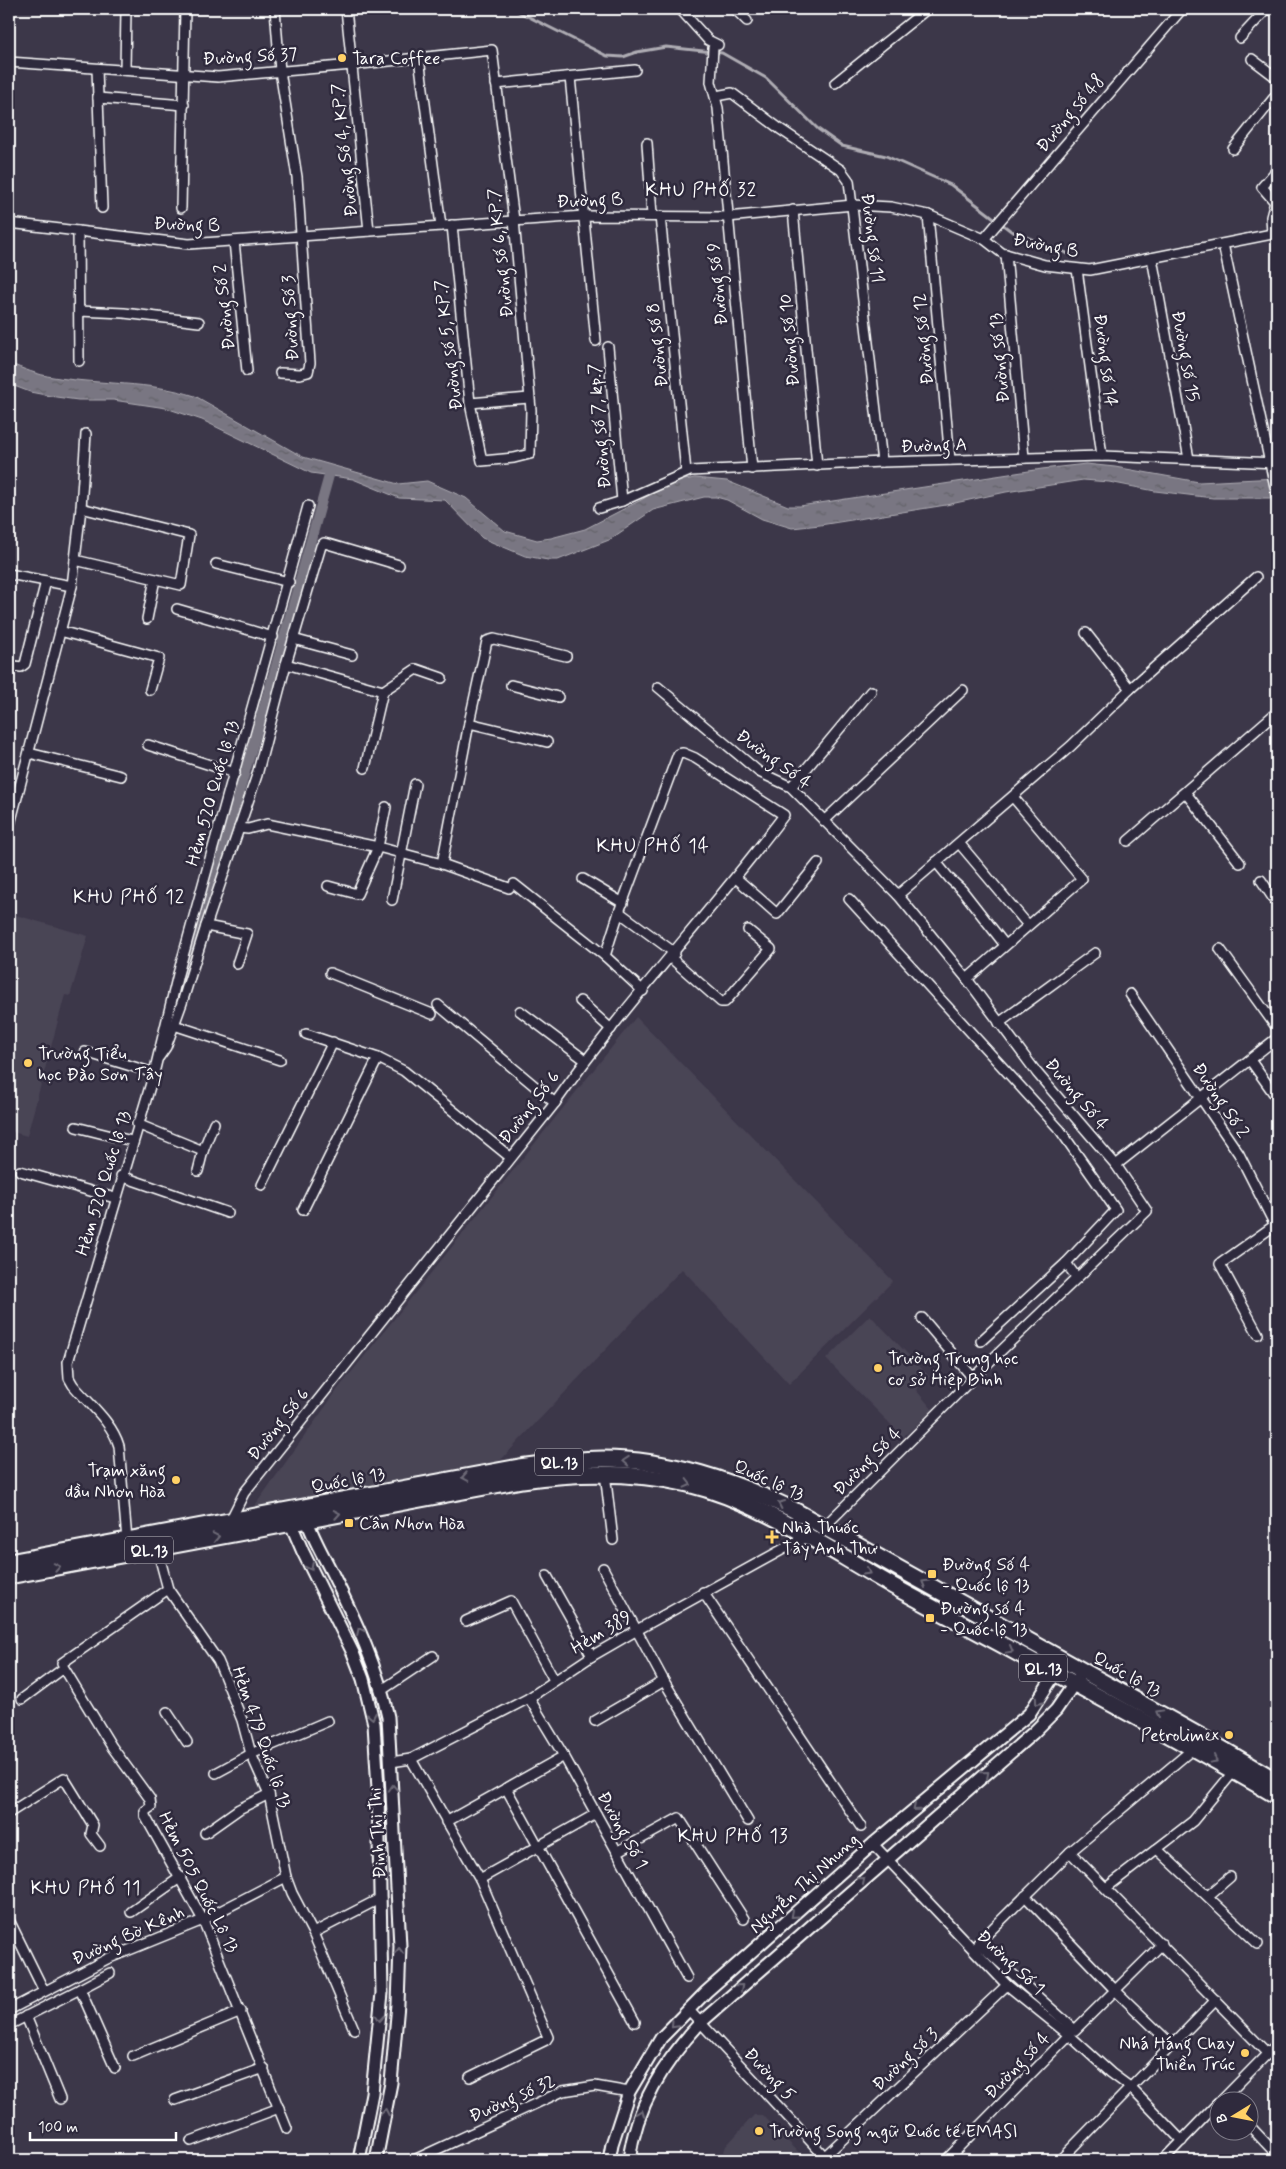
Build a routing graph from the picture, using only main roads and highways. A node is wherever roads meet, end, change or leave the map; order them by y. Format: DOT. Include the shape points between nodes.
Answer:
graph roads {
  1 [pos="305,1514"];
  2 [pos="288,1517"];
  3 [pos="824,1527"];
  4 [pos="810,1537"];
  5 [pos="9,1562"];
  6 [pos="9,1576"];
  7 [pos="1078,1677"];
  8 [pos="1277,1781"];
  9 [pos="1277,1796"];
  1 -- 2 [label="highway, Quốc lộ 13 / QL.13"];
  3 -- 1 [label="highway, Quốc lộ 13 / QL.13, one-way" via="792,1509 724,1480 646,1462 604,1459 519,1467"];
  1 -- 4 [label="highway, Quốc lộ 13 / QL.13, one-way" via="556,1475 604,1473 664,1479 717,1492"];
  2 -- 5 [label="highway, Quốc lộ 13 / QL.13" via="230,1521"];
  6 -- 2 [label="highway, Quốc lộ 13 / QL.13, one-way" via="157,1548"];
  3 -- 4 [label="highway"];
  7 -- 3 [label="highway, Quốc lộ 13 / QL.13, one-way" via="1064,1660"];
  4 -- 7 [label="highway, Quốc lộ 13 / QL.13, one-way" via="869,1573 1056,1674"];
  8 -- 7 [label="highway, Quốc lộ 13 / QL.13, one-way"];
  7 -- 9 [label="highway, Quốc lộ 13 / QL.13, one-way"];
}
